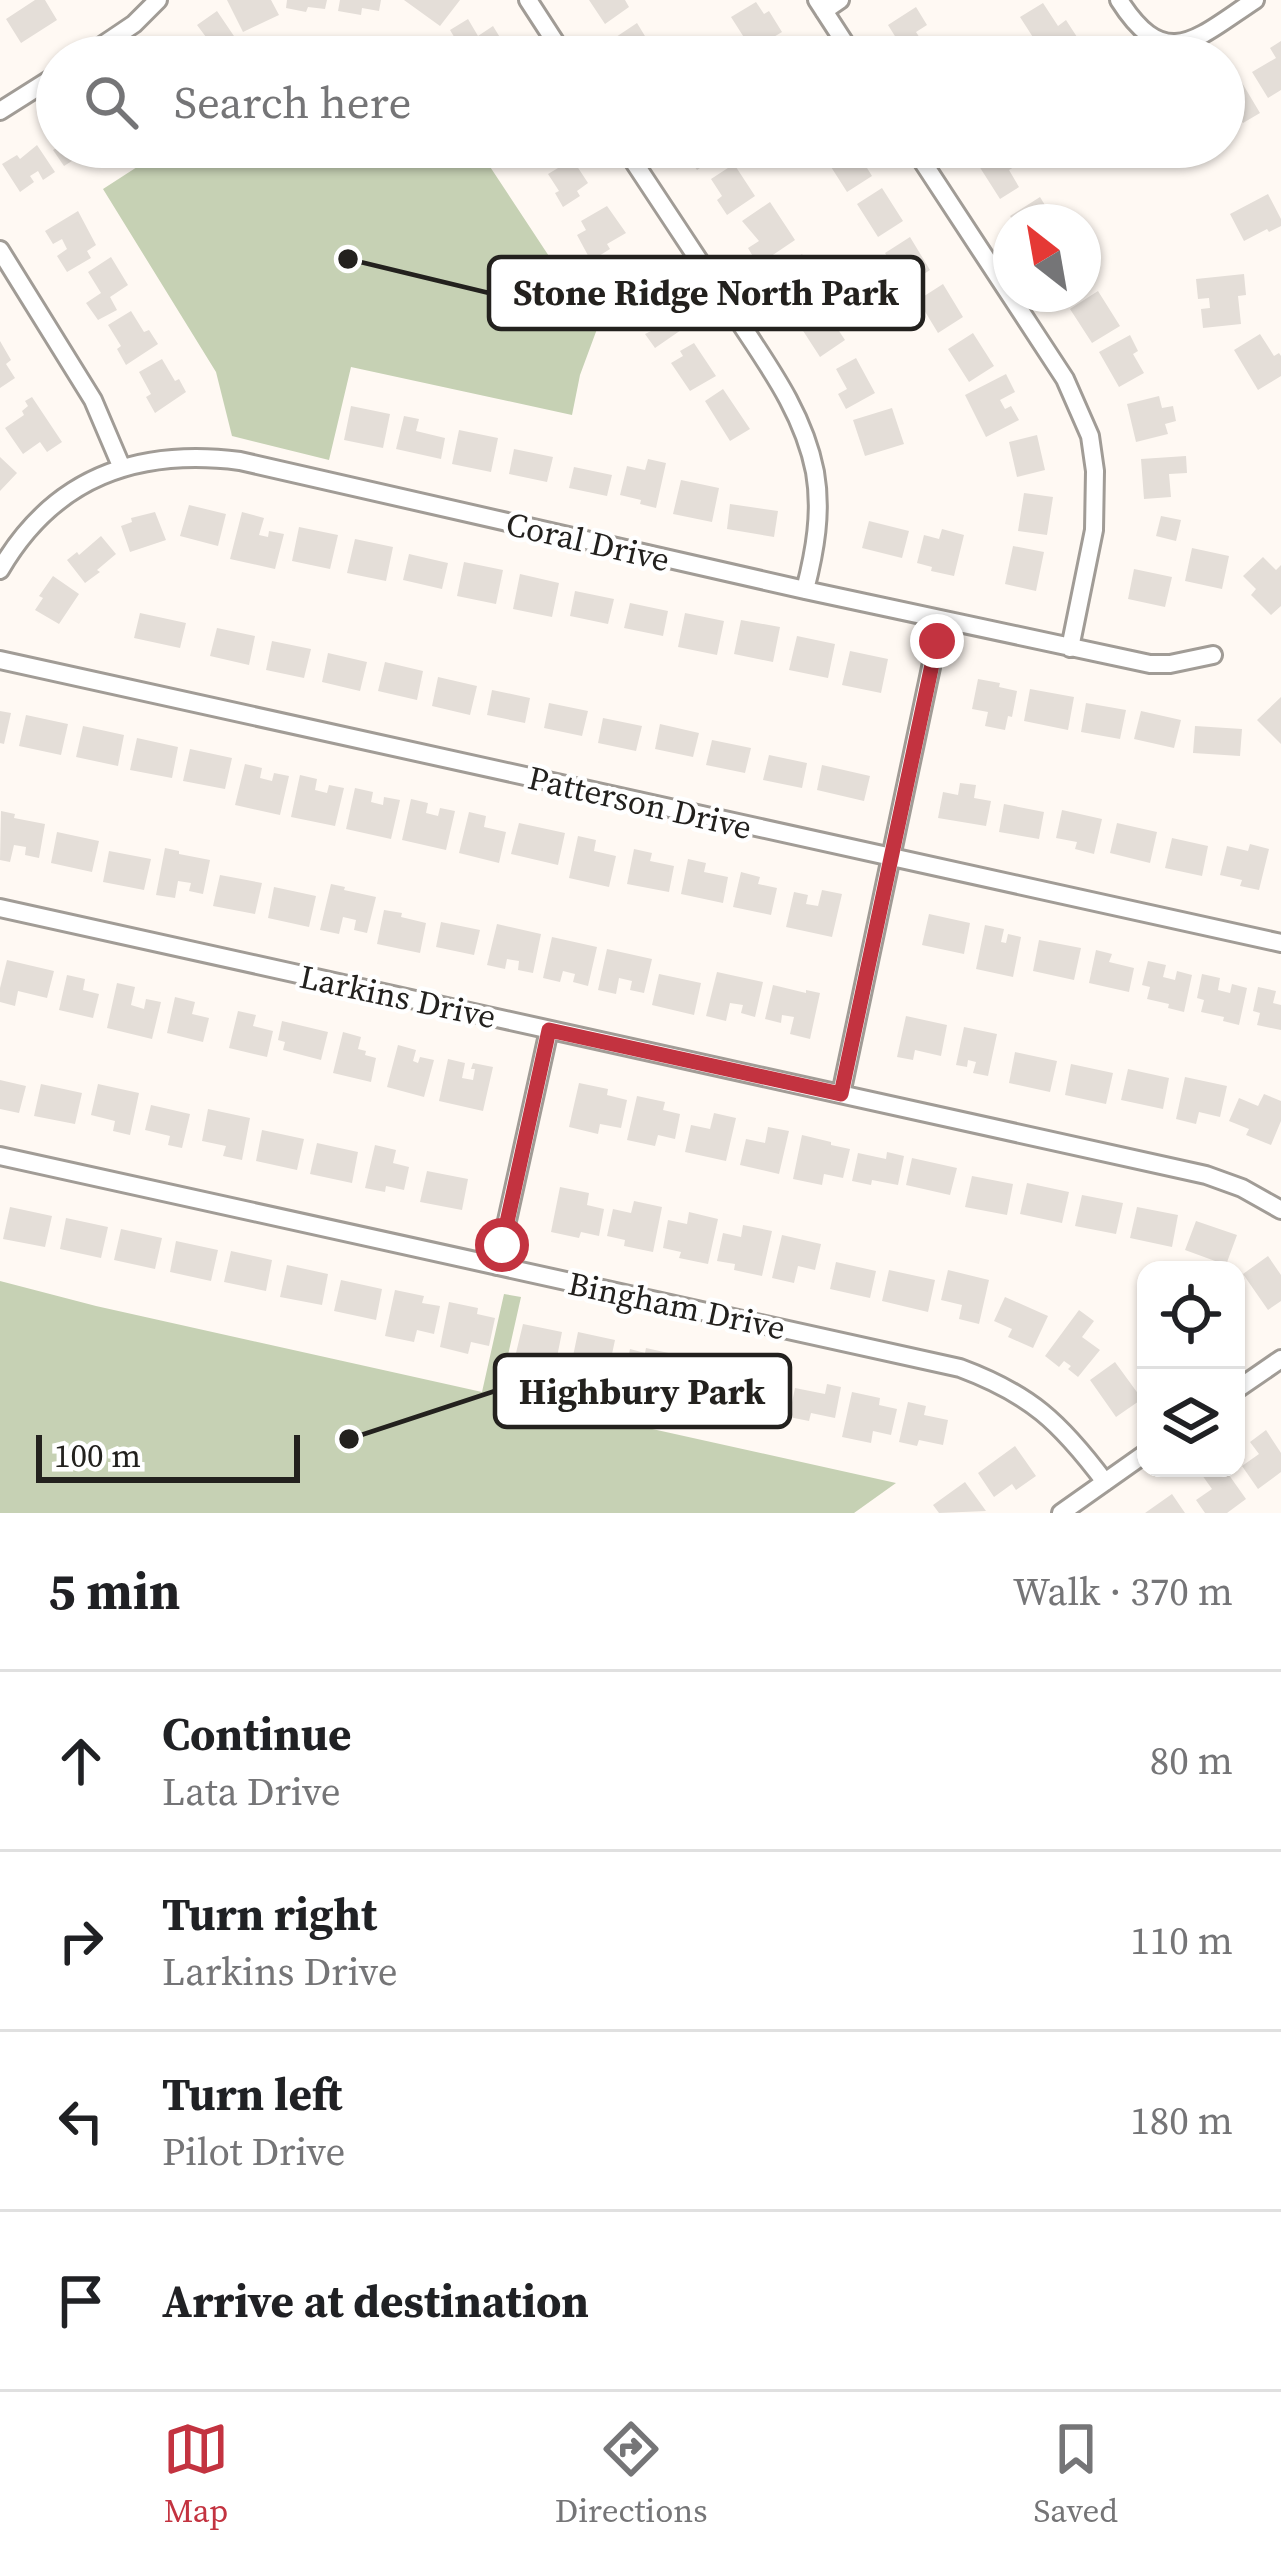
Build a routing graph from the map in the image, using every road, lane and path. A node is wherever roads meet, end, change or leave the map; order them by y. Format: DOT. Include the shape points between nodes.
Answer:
graph roads {
  1 [pos="158,0"];
  2 [pos="528,0"];
  3 [pos="840,0"];
  4 [pos="1119,0"];
  5 [pos="1255,0"];
  6 [pos="820,5"];
  7 [pos="115,36"];
  8 [pos="552,36"];
  9 [pos="840,36"];
  10 [pos="1148,36"];
  11 [pos="1198,36"];
  12 [pos="36,88"];
  13 [pos="0,111"];
  14 [pos="638,168"];
  15 [pos="928,168"];
  16 [pos="0,250"];
  17 [pos="122,468"];
  18 [pos="0,570"];
  19 [pos="805,590"];
  20 [pos="941,620"];
  21 [pos="1070,648"];
  22 [pos="1213,655"];
  23 [pos="0,660"];
  24 [pos="892,858"];
  25 [pos="0,908"];
  26 [pos="1281,943"];
  27 [pos="549,1030"];
  28 [pos="841,1094"];
  29 [pos="0,1156"];
  30 [pos="1281,1210"];
  31 [pos="497,1266"];
  32 [pos="1281,1359"];
  33 [pos="1245,1384"];
  34 [pos="1137,1459"];
  35 [pos="1105,1482"];
  36 [pos="1061,1513"];
  1 -- 7 [label="street"];
  2 -- 8 [label="street"];
  3 -- 6 [label="street"];
  4 -- 10 [label="street"];
  5 -- 11 [label="street"];
  6 -- 9 [label="street"];
  12 -- 13 [label="street"];
  14 -- 19 [label="street" via="802,427 818,501"];
  15 -- 21 [label="street" via="1064,379 1090,436 1094,530"];
  16 -- 17 [label="street" via="93,400"];
  17 -- 18 [label="street, Coral Drive" via="53,506"];
  17 -- 19 [label="street, Coral Drive" via="187,456 240,461"];
  19 -- 20 [label="street, Coral Drive"];
  20 -- 21 [label="street, Coral Drive"];
  20 -- 24 [label="street"];
  21 -- 22 [label="street, Coral Drive" via="1150,664"];
  23 -- 24 [label="street, Patterson Drive"];
  24 -- 26 [label="street, Patterson Drive"];
  24 -- 28 [label="street"];
  25 -- 27 [label="street, Larkins Drive"];
  27 -- 28 [label="street, Larkins Drive"];
  27 -- 31 [label="street"];
  28 -- 30 [label="street, Larkins Drive" via="1206,1175"];
  29 -- 31 [label="street, Bingham Drive"];
  31 -- 35 [label="street, Bingham Drive" via="960,1368 1005,1386 1062,1428"];
  32 -- 33 [label="street"];
  34 -- 35 [label="street"];
  35 -- 36 [label="street"];
}
